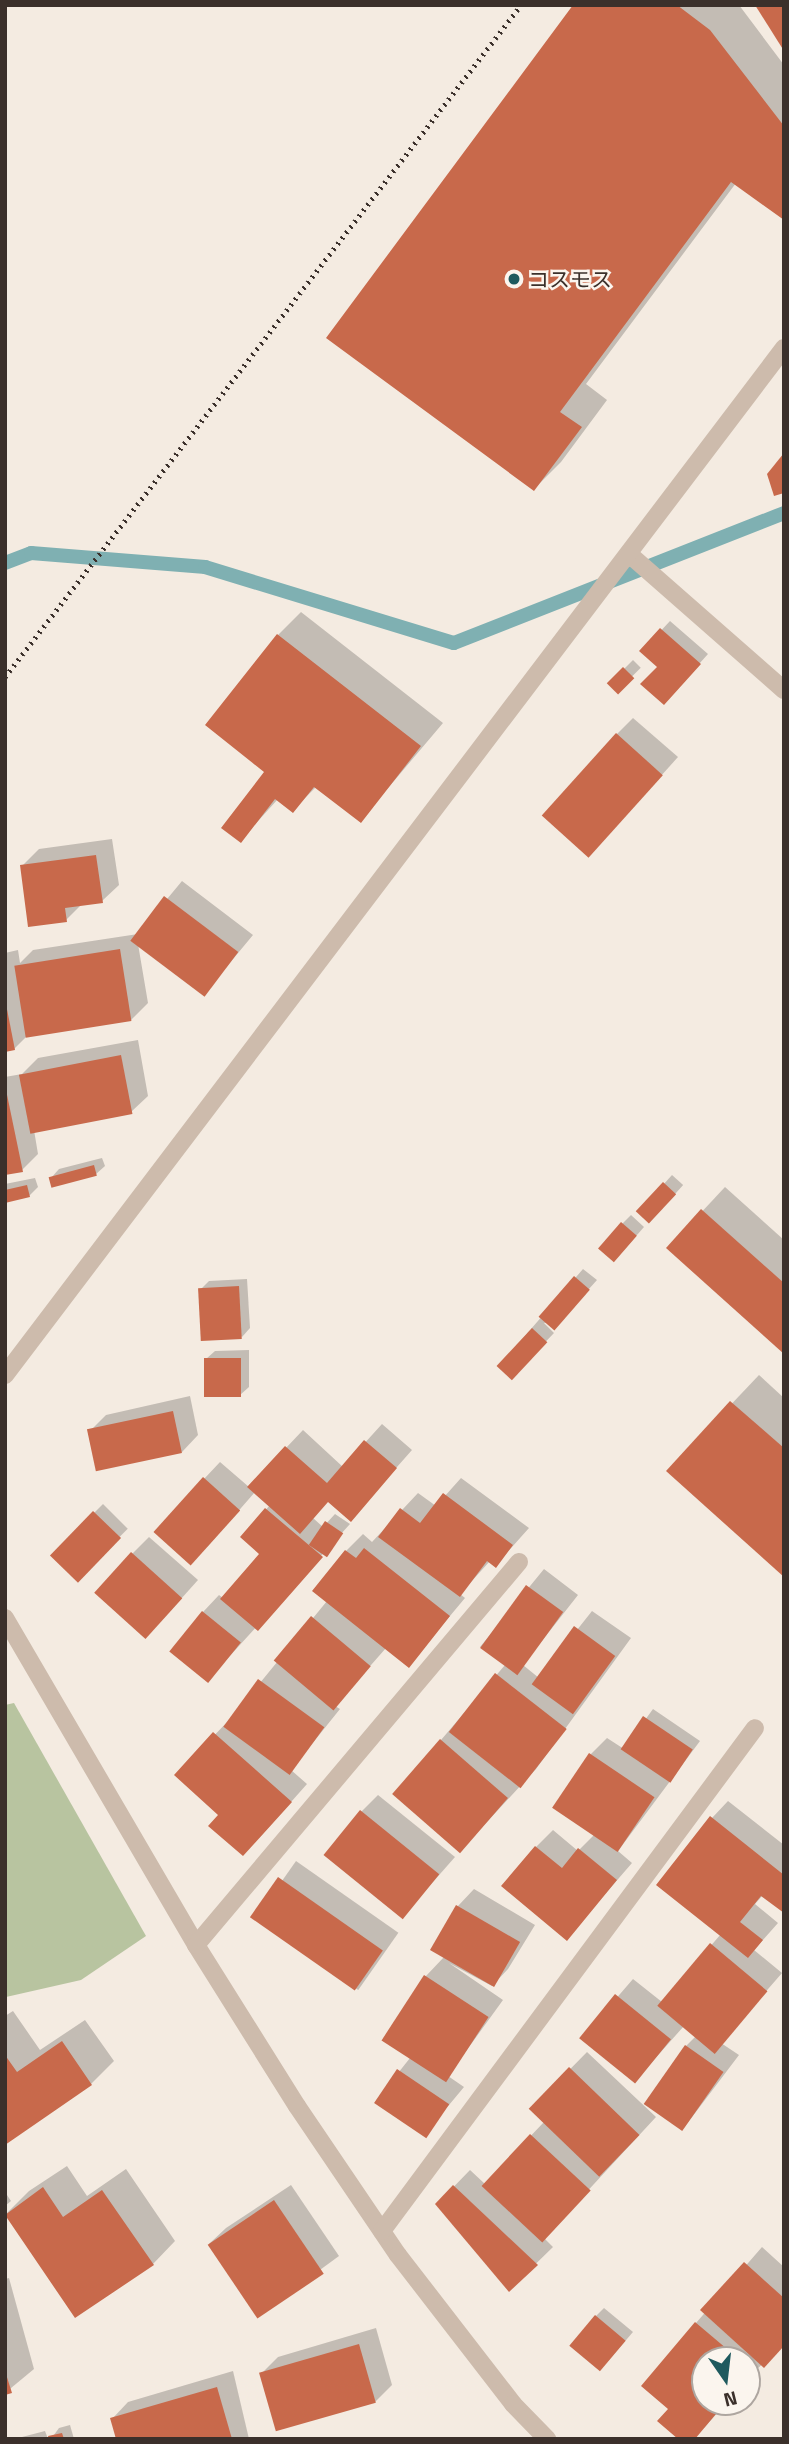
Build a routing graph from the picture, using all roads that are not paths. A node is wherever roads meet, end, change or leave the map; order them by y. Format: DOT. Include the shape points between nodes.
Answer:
graph roads {
  1 [pos="784,348"];
  2 [pos="629,554"];
  3 [pos="784,690"];
  4 [pos="5,1375"];
  5 [pos="519,1562"];
  6 [pos="5,1618"];
  7 [pos="755,1728"];
  8 [pos="197,1945"];
  9 [pos="382,2231"];
  10 [pos="547,2439"];
  1 -- 2 [label="street"];
  2 -- 3 [label="street"];
  2 -- 4 [label="street"];
  5 -- 8 [label="street"];
  6 -- 8 [label="street"];
  7 -- 9 [label="street"];
  8 -- 9 [label="street"];
  9 -- 10 [label="street" via="513,2404"];
}
